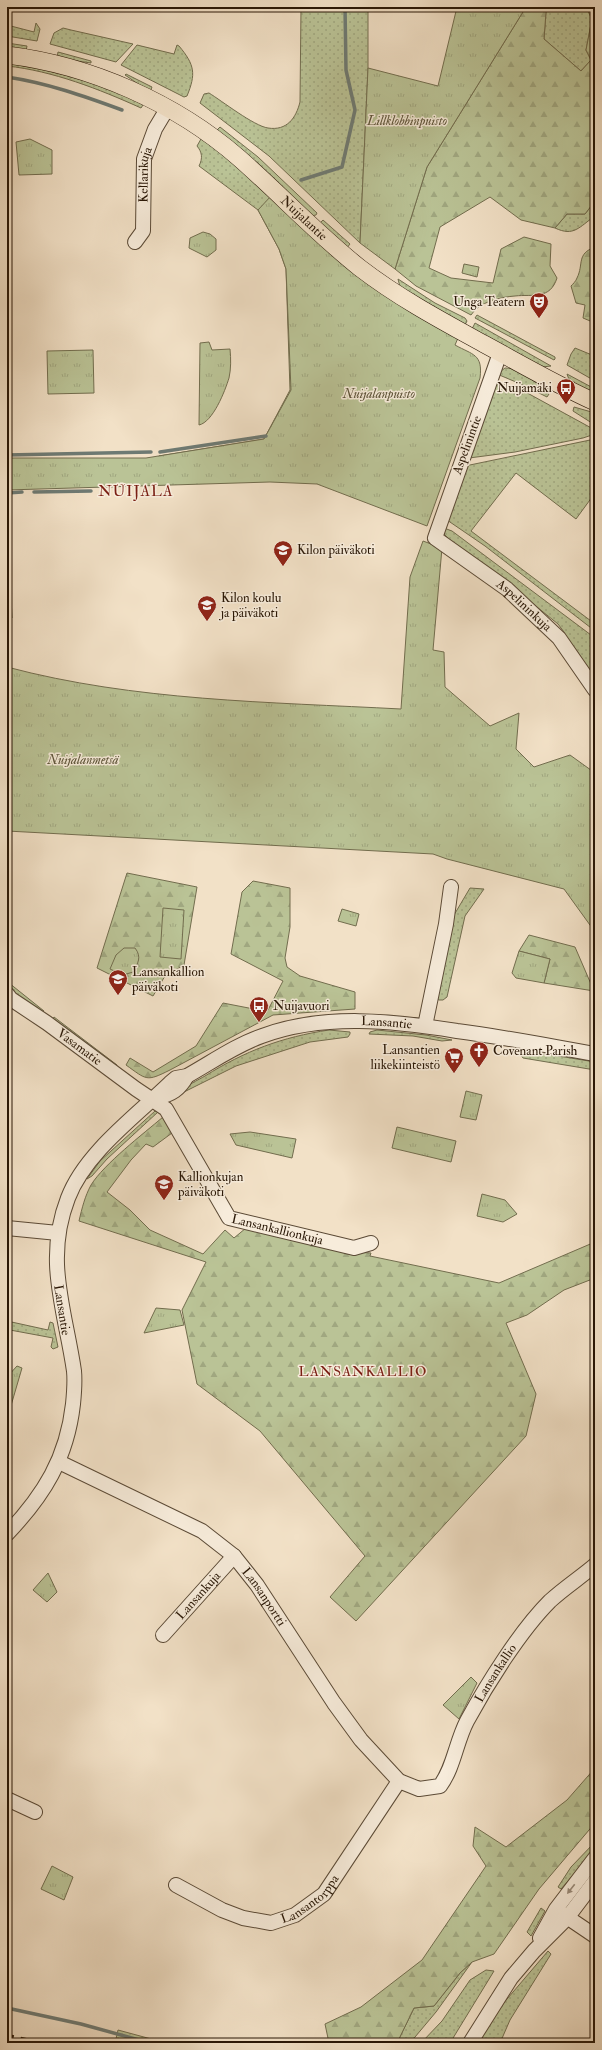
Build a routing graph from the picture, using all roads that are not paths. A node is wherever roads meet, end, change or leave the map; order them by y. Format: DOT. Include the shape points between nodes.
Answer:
graph roads {
  1 [pos="7,55"];
  2 [pos="167,109"];
  3 [pos="135,242"];
  4 [pos="500,353"];
  5 [pos="595,402"];
  6 [pos="435,538"];
  7 [pos="595,690"];
  8 [pos="451,887"];
  9 [pos="8,998"];
  10 [pos="425,1026"];
  11 [pos="595,1054"];
  12 [pos="152,1099"];
  13 [pos="7,1228"];
  14 [pos="58,1233"];
  15 [pos="370,1243"];
  16 [pos="58,1462"];
  17 [pos="7,1534"];
  18 [pos="234,1556"];
  19 [pos="595,1565"];
  20 [pos="163,1635"];
  21 [pos="399,1781"];
  22 [pos="419,1790"];
  23 [pos="7,1799"];
  24 [pos="35,1812"];
  25 [pos="595,1858"];
  26 [pos="595,1881"];
  27 [pos="176,1885"];
  28 [pos="556,1909"];
  29 [pos="568,1918"];
  30 [pos="595,1936"];
  31 [pos="534,1951"];
  32 [pos="470,2043"];
  1 -- 2 [label="main road, Nuijalantie" via="41,60 75,70 112,83"];
  2 -- 3 [label="street, Kellarikuja" via="155,129 144,159 143,231"];
  2 -- 4 [label="main road, Nuijalantie" via="203,130 239,158 360,268 423,311"];
  4 -- 5 [label="main road, Nuijalantie"];
  4 -- 6 [label="street, Aspelinintie"];
  6 -- 7 [label="street, Aspelininkuja" via="507,589 559,638"];
  8 -- 10 [label="street"];
  9 -- 12 [label="street, Vasamatie"];
  10 -- 11 [label="street, Lansantie" via="486,1034"];
  10 -- 12 [label="street, Lansantie" via="362,1021 322,1023 262,1036 187,1076 176,1078"];
  12 -- 14 [label="street, Lansantie" via="100,1149 84,1169 68,1196"];
  12 -- 15 [label="street, Lansankallionkuja" via="166,1109 229,1218 354,1248"];
  13 -- 14 [label="street"];
  14 -- 16 [label="street, Lansantie" via="56,1251 59,1290 74,1372 71,1417"];
  16 -- 17 [label="street, Lansantie" via="37,1500"];
  16 -- 18 [label="street, Lansanportti" via="202,1530"];
  18 -- 20 [label="street, Lansankuja"];
  18 -- 21 [label="street, Lansanportti" via="258,1585 334,1703 361,1740"];
  19 -- 22 [label="street, Lansankallio" via="550,1601 518,1641 466,1723 447,1777 440,1786"];
  21 -- 22 [label="street, Lansanportti"];
  21 -- 27 [label="street, Lansantorppa" via="324,1894 295,1915 271,1923 243,1918 222,1910"];
  23 -- 24 [label="street"];
  25 -- 28 [label="street, one-way"];
  26 -- 29 [label="street"];
  28 -- 29 [label="street"];
  28 -- 31 [label="street"];
  29 -- 30 [label="street"];
  29 -- 31 [label="street"];
  31 -- 32 [label="street" via="503,1989"];
}
